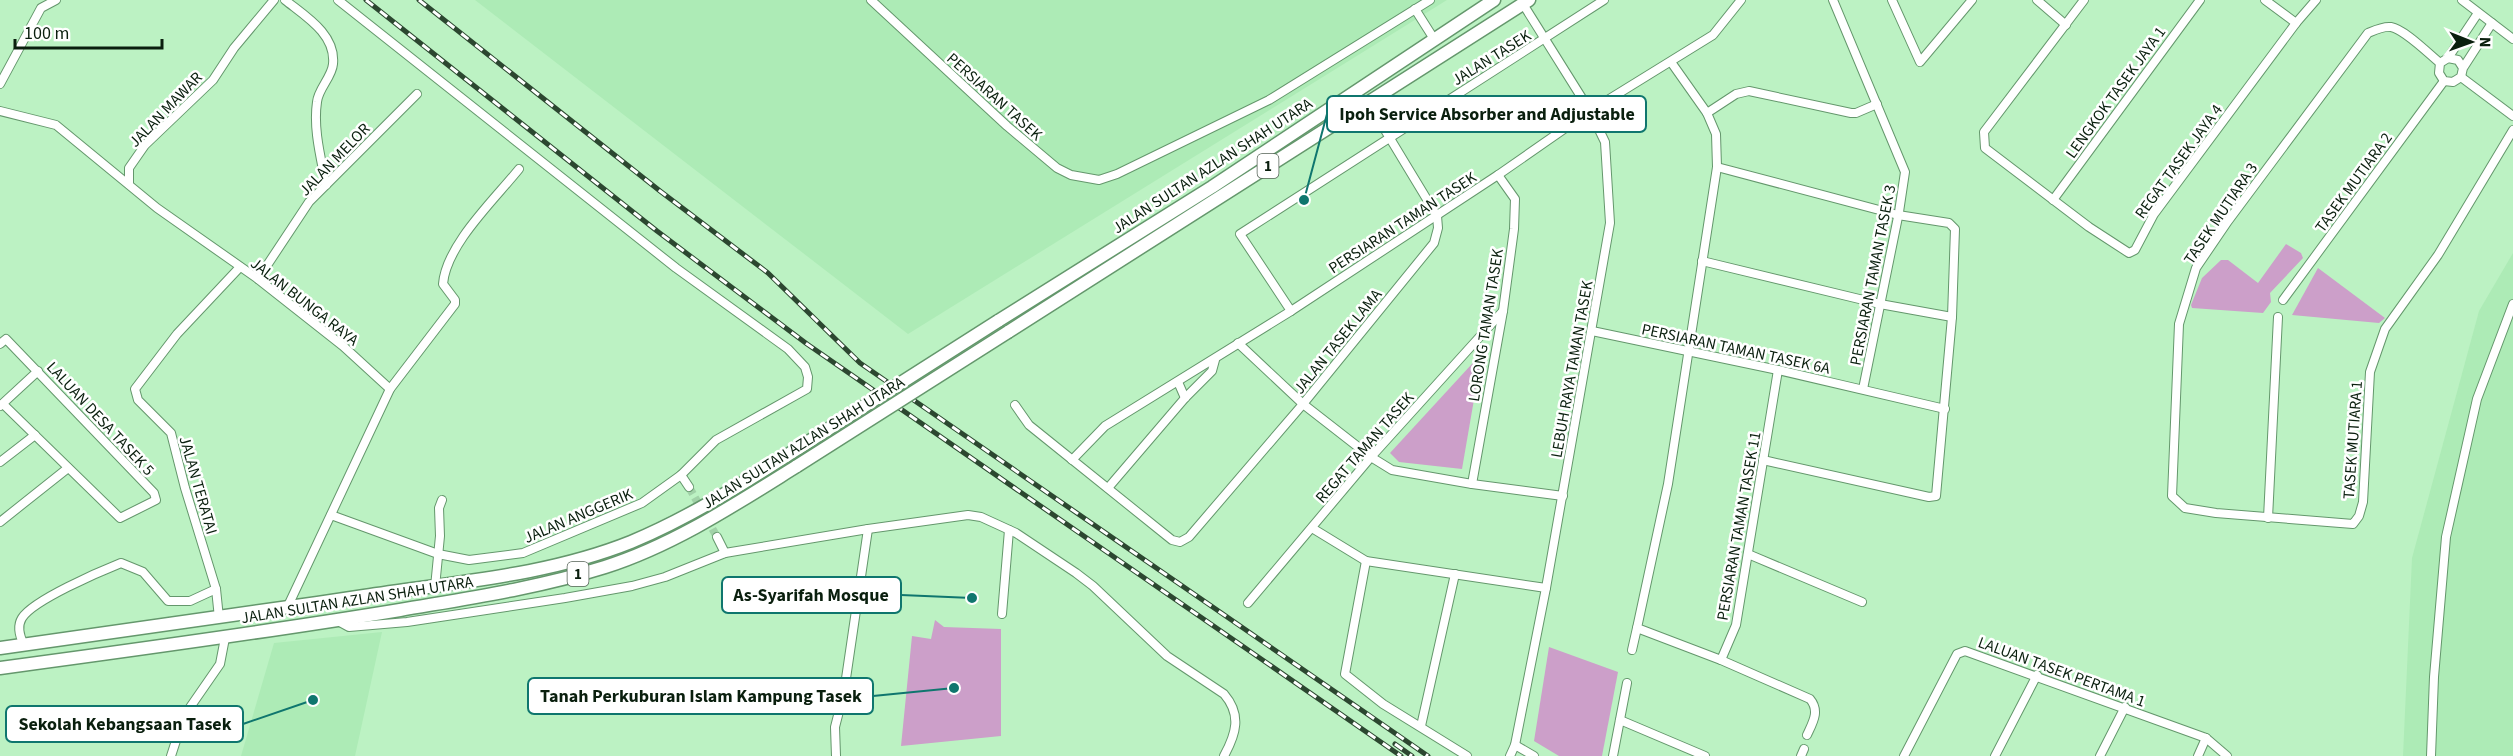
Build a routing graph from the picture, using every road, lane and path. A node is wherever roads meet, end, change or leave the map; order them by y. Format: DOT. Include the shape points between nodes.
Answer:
graph roads {
  1 [pos="56,0"];
  2 [pos="274,0"];
  3 [pos="285,0"];
  4 [pos="338,0"];
  5 [pos="871,0"];
  6 [pos="1430,0"];
  7 [pos="1494,0"];
  8 [pos="1604,0"];
  9 [pos="1741,0"];
  10 [pos="1833,0"];
  11 [pos="1892,0"];
  12 [pos="1972,0"];
  13 [pos="2037,0"];
  14 [pos="2084,0"];
  15 [pos="2200,0"];
  16 [pos="2265,0"];
  17 [pos="2316,0"];
  18 [pos="2462,0"];
  19 [pos="1526,2"];
  20 [pos="1415,9"];
  21 [pos="2478,13"];
  22 [pos="2296,22"];
  23 [pos="2492,24"];
  24 [pos="2066,25"];
  25 [pos="1434,39"];
  26 [pos="1545,39"];
  27 [pos="2513,39"];
  28 [pos="2448,58"];
  29 [pos="1671,62"];
  30 [pos="2440,63"];
  31 [pos="2463,68"];
  32 [pos="2461,77"];
  33 [pos="2444,81"];
  34 [pos="0,84"];
  35 [pos="417,94"];
  36 [pos="1368,102"];
  37 [pos="1877,104"];
  38 [pos="0,111"];
  39 [pos="1590,111"];
  40 [pos="1707,112"];
  41 [pos="2513,116"];
  42 [pos="2513,130"];
  43 [pos="1390,137"];
  44 [pos="1718,167"];
  45 [pos="519,169"];
  46 [pos="1498,175"];
  47 [pos="129,184"];
  48 [pos="326,185"];
  49 [pos="2053,200"];
  50 [pos="1898,215"];
  51 [pos="1437,216"];
  52 [pos="1702,261"];
  53 [pos="240,267"];
  54 [pos="258,279"];
  55 [pos="2283,300"];
  56 [pos="2513,303"];
  57 [pos="1880,304"];
  58 [pos="1291,311"];
  59 [pos="1503,311"];
  60 [pos="1952,317"];
  61 [pos="2278,317"];
  62 [pos="1592,331"];
  63 [pos="3,342"];
  64 [pos="1238,344"];
  65 [pos="1688,351"];
  66 [pos="1215,360"];
  67 [pos="1778,370"];
  68 [pos="38,371"];
  69 [pos="1178,382"];
  70 [pos="390,389"];
  71 [pos="1863,389"];
  72 [pos="1185,398"];
  73 [pos="1303,404"];
  74 [pos="1,405"];
  75 [pos="1015,405"];
  76 [pos="1945,409"];
  77 [pos="34,435"];
  78 [pos="1371,458"];
  79 [pos="1072,460"];
  80 [pos="1763,460"];
  81 [pos="0,462"];
  82 [pos="68,468"];
  83 [pos="681,475"];
  84 [pos="1472,484"];
  85 [pos="689,487"];
  86 [pos="1108,488"];
  87 [pos="1563,496"];
  88 [pos="442,500"];
  89 [pos="331,515"];
  90 [pos="2268,518"];
  91 [pos="0,522"];
  92 [pos="1312,528"];
  93 [pos="867,529"];
  94 [pos="1009,530"];
  95 [pos="717,537"];
  96 [pos="725,553"];
  97 [pos="438,554"];
  98 [pos="1748,554"];
  99 [pos="1366,561"];
  100 [pos="1455,574"];
  101 [pos="435,587"];
  102 [pos="1546,588"];
  103 [pos="216,589"];
  104 [pos="1862,602"];
  105 [pos="1248,603"];
  106 [pos="417,607"];
  107 [pos="287,608"];
  108 [pos="1002,614"];
  109 [pos="219,618"];
  110 [pos="336,621"];
  111 [pos="399,622"];
  112 [pos="1637,628"];
  113 [pos="225,638"];
  114 [pos="24,645"];
  115 [pos="0,648"];
  116 [pos="1632,650"];
  117 [pos="1722,660"];
  118 [pos="0,668"];
  119 [pos="2037,675"];
  120 [pos="1627,683"];
  121 [pos="2125,707"];
  122 [pos="1620,720"];
  123 [pos="1421,726"];
  124 [pos="1807,735"];
  125 [pos="2206,738"];
  126 [pos="1515,744"];
  127 [pos="171,756"];
  128 [pos="836,756"];
  129 [pos="1224,756"];
  130 [pos="1467,756"];
  131 [pos="1510,756"];
  132 [pos="1534,756"];
  133 [pos="1613,756"];
  134 [pos="1705,756"];
  135 [pos="1904,756"];
  136 [pos="1995,756"];
  137 [pos="2100,756"];
  138 [pos="2198,756"];
  139 [pos="2227,756"];
  140 [pos="2432,756"];
  1 -- 34 [label="street" via="41,8"];
  2 -- 47 [label="street, JALAN MAWAR" via="213,80 145,145 129,168"];
  3 -- 48 [label="street" via="328,39 333,64 317,98 315,112"];
  4 -- 83 [label="street, JALAN ANGGERIK" via="676,268 788,349 805,367 807,389 716,440"];
  5 -- 20 [label="street, PERSIARAN TASEK" via="1057,168 1099,180 1269,100"];
  6 -- 20 [label="street"];
  7 -- 25 [label="main road, JALAN SULTAN AZLAN SHAH UTARA / 1"];
  8 -- 26 [label="street, JALAN TASEK"];
  9 -- 29 [label="street, PERSIARAN TAMAN TASEK" via="1713,35"];
  10 -- 37 [label="street, PERSIARAN TAMAN TASEK 3"];
  11 -- 12 [label="street" via="1920,62"];
  13 -- 24 [label="street"];
  14 -- 24 [label="street"];
  15 -- 49 [label="street, LENGKOK TASEK JAYA 1"];
  16 -- 22 [label="street"];
  17 -- 22 [label="street"];
  18 -- 21 [label="street"];
  19 -- 26 [label="street, LEBUH RAYA TAMAN TASEK"];
  19 -- 36 [label="main road, JALAN SULTAN AZLAN SHAH UTARA / 1"];
  20 -- 25 [label="street"];
  21 -- 23 [label="street"];
  21 -- 28 [label="street"];
  22 -- 49 [label="street, REGAT TASEK JAYA 4" via="2154,214 2132,253 2125,253"];
  23 -- 27 [label="street"];
  23 -- 31 [label="street"];
  24 -- 49 [label="street, REGAT TASEK JAYA 4" via="1984,132 1983,142 1985,148"];
  25 -- 101 [label="main road, JALAN SULTAN AZLAN SHAH UTARA / 1, bridge" via="1221,180 681,519 576,560"];
  26 -- 39 [label="street, LEBUH RAYA TAMAN TASEK"];
  26 -- 43 [label="street, JALAN TASEK"];
  28 -- 30 [label="street"];
  28 -- 31 [label="street" via="2458,60"];
  29 -- 39 [label="street, PERSIARAN TAMAN TASEK"];
  29 -- 40 [label="street"];
  30 -- 33 [label="street" via="2439,73"];
  30 -- 90 [label="street, TASEK MUTIARA 3" via="2391,27 2368,33 2196,268 2179,324 2172,496 2185,508"];
  31 -- 32 [label="street"];
  32 -- 33 [label="street" via="2453,82"];
  32 -- 41 [label="street"];
  33 -- 55 [label="street, TASEK MUTIARA 2"];
  35 -- 48 [label="street, JALAN MELOR"];
  36 -- 43 [label="street"];
  36 -- 106 [label="main road, JALAN SULTAN AZLAN SHAH UTARA / 1, bridge" via="712,518 606,567"];
  37 -- 40 [label="street" via="1851,113 1749,91 1736,94"];
  37 -- 50 [label="street, PERSIARAN TAMAN TASEK 3" via="1905,172"];
  38 -- 47 [label="street, JALAN BUNGA RAYA" via="56,125"];
  39 -- 46 [label="street, PERSIARAN TAMAN TASEK"];
  39 -- 62 [label="street, LEBUH RAYA TAMAN TASEK" via="1607,148 1610,222"];
  40 -- 44 [label="street" via="1716,134"];
  42 -- 90 [label="street, TASEK MUTIARA 1" via="2438,255 2385,329 2370,372 2359,516 2353,524 2346,525"];
  43 -- 51 [label="street"];
  43 -- 58 [label="street, JALAN TASEK" via="1240,234"];
  44 -- 50 [label="street"];
  44 -- 52 [label="street"];
  45 -- 70 [label="street" via="464,236 444,270 443,284 454,304"];
  46 -- 51 [label="street, PERSIARAN TAMAN TASEK"];
  46 -- 59 [label="street, LORONG TAMAN TASEK" via="1511,192 1516,208"];
  47 -- 53 [label="street, JALAN BUNGA RAYA"];
  48 -- 54 [label="street, JALAN MELOR" via="309,202"];
  50 -- 57 [label="street, PERSIARAN TAMAN TASEK 3"];
  50 -- 60 [label="street" via="1954,226"];
  51 -- 58 [label="street, PERSIARAN TAMAN TASEK"];
  51 -- 73 [label="street, JALAN TASEK LAMA" via="1434,243"];
  52 -- 57 [label="street"];
  52 -- 65 [label="street"];
  53 -- 54 [label="street, JALAN BUNGA RAYA"];
  53 -- 103 [label="street, JALAN TERATAI" via="177,334 135,389 138,400 171,434"];
  54 -- 70 [label="street, JALAN BUNGA RAYA"];
  56 -- 140 [label="street" via="2477,399 2446,537"];
  57 -- 60 [label="street"];
  57 -- 71 [label="street, PERSIARAN TAMAN TASEK 3"];
  58 -- 64 [label="street, PERSIARAN TAMAN TASEK"];
  59 -- 78 [label="street, REGAT TAMAN TASEK"];
  59 -- 84 [label="street, LORONG TAMAN TASEK"];
  60 -- 76 [label="street"];
  61 -- 90 [label="street"];
  62 -- 65 [label="street, PERSIARAN TAMAN TASEK 6A"];
  62 -- 87 [label="street, LEBUH RAYA TAMAN TASEK"];
  63 -- 68 [label="street, LALUAN DESA TASEK 5"];
  64 -- 66 [label="street, PERSIARAN TAMAN TASEK"];
  64 -- 73 [label="street"];
  65 -- 67 [label="street, PERSIARAN TAMAN TASEK 6A"];
  65 -- 112 [label="street" via="1662,516"];
  66 -- 69 [label="street, PERSIARAN TAMAN TASEK"];
  66 -- 72 [label="street" via="1212,371"];
  67 -- 71 [label="street, PERSIARAN TAMAN TASEK 6A"];
  67 -- 80 [label="street, PERSIARAN TAMAN TASEK 11"];
  68 -- 74 [label="street"];
  68 -- 82 [label="street, LALUAN DESA TASEK 5" via="154,493 156,500 120,518"];
  69 -- 72 [label="street"];
  69 -- 79 [label="street, PERSIARAN TAMAN TASEK" via="1105,426"];
  70 -- 89 [label="street"];
  71 -- 76 [label="street, PERSIARAN TAMAN TASEK 6A"];
  72 -- 86 [label="street"];
  73 -- 78 [label="street"];
  73 -- 86 [label="street, JALAN TASEK LAMA" via="1189,537 1180,542 1172,540"];
  74 -- 77 [label="street, LALUAN DESA TASEK 5"];
  75 -- 79 [label="street" via="1029,425"];
  76 -- 80 [label="street" via="1936,496"];
  77 -- 81 [label="street"];
  77 -- 82 [label="street, LALUAN DESA TASEK 5"];
  78 -- 84 [label="street" via="1392,470"];
  78 -- 92 [label="street, REGAT TAMAN TASEK"];
  79 -- 86 [label="street"];
  80 -- 98 [label="street, PERSIARAN TAMAN TASEK 11"];
  82 -- 91 [label="street"];
  83 -- 85 [label="street"];
  83 -- 97 [label="street, JALAN ANGGERIK" via="642,504 522,553 469,560"];
  84 -- 87 [label="street"];
  87 -- 102 [label="street, LEBUH RAYA TAMAN TASEK"];
  88 -- 97 [label="street"];
  89 -- 97 [label="street, JALAN ANGGERIK"];
  89 -- 107 [label="street"];
  92 -- 99 [label="street"];
  92 -- 105 [label="street, REGAT TAMAN TASEK"];
  93 -- 94 [label="street" via="968,515"];
  93 -- 96 [label="street"];
  93 -- 128 [label="street" via="844,692 835,727"];
  94 -- 108 [label="street"];
  94 -- 129 [label="street" via="1093,586 1167,656 1224,694 1231,702 1237,724"];
  95 -- 96 [label="street"];
  96 -- 111 [label="street" via="665,578 632,586"];
  97 -- 101 [label="street"];
  98 -- 104 [label="street"];
  98 -- 117 [label="street, PERSIARAN TAMAN TASEK 11" via="1736,624"];
  99 -- 100 [label="street"];
  99 -- 123 [label="street" via="1345,674 1383,704"];
  100 -- 102 [label="street"];
  100 -- 123 [label="street"];
  101 -- 107 [label="main road, JALAN SULTAN AZLAN SHAH UTARA / 1"];
  102 -- 126 [label="street, LEBUH RAYA TAMAN TASEK"];
  103 -- 109 [label="street, JALAN TERATAI"];
  103 -- 114 [label="street" via="190,602 168,601 143,572 121,563 88,577 22,618 19,634"];
  106 -- 110 [label="main road, JALAN SULTAN AZLAN SHAH UTARA / 1"];
  106 -- 111 [label="street"];
  107 -- 109 [label="main road, JALAN SULTAN AZLAN SHAH UTARA / 1"];
  109 -- 114 [label="main road, JALAN SULTAN AZLAN SHAH UTARA / 1"];
  110 -- 111 [label="street" via="349,627"];
  110 -- 113 [label="main road, JALAN SULTAN AZLAN SHAH UTARA / 1"];
  112 -- 116 [label="street"];
  112 -- 117 [label="street"];
  113 -- 118 [label="main road, JALAN SULTAN AZLAN SHAH UTARA / 1"];
  113 -- 127 [label="street" via="220,664 184,716"];
  114 -- 115 [label="main road, JALAN SULTAN AZLAN SHAH UTARA / 1"];
  117 -- 124 [label="street" via="1810,699 1816,713"];
  119 -- 121 [label="street, LALUAN TASEK PERTAMA 1"];
  119 -- 135 [label="street, LALUAN TASEK PERTAMA 1" via="1965,651 1958,654"];
  119 -- 136 [label="street"];
  120 -- 122 [label="street"];
  121 -- 125 [label="street, LALUAN TASEK PERTAMA 1"];
  121 -- 137 [label="street"];
  122 -- 133 [label="street"];
  122 -- 134 [label="street"];
  123 -- 130 [label="street"];
  125 -- 138 [label="street"];
  125 -- 139 [label="street, LALUAN TASEK PERTAMA 1"];
  126 -- 131 [label="street, LEBUH RAYA TAMAN TASEK"];
  126 -- 132 [label="street"];
}
